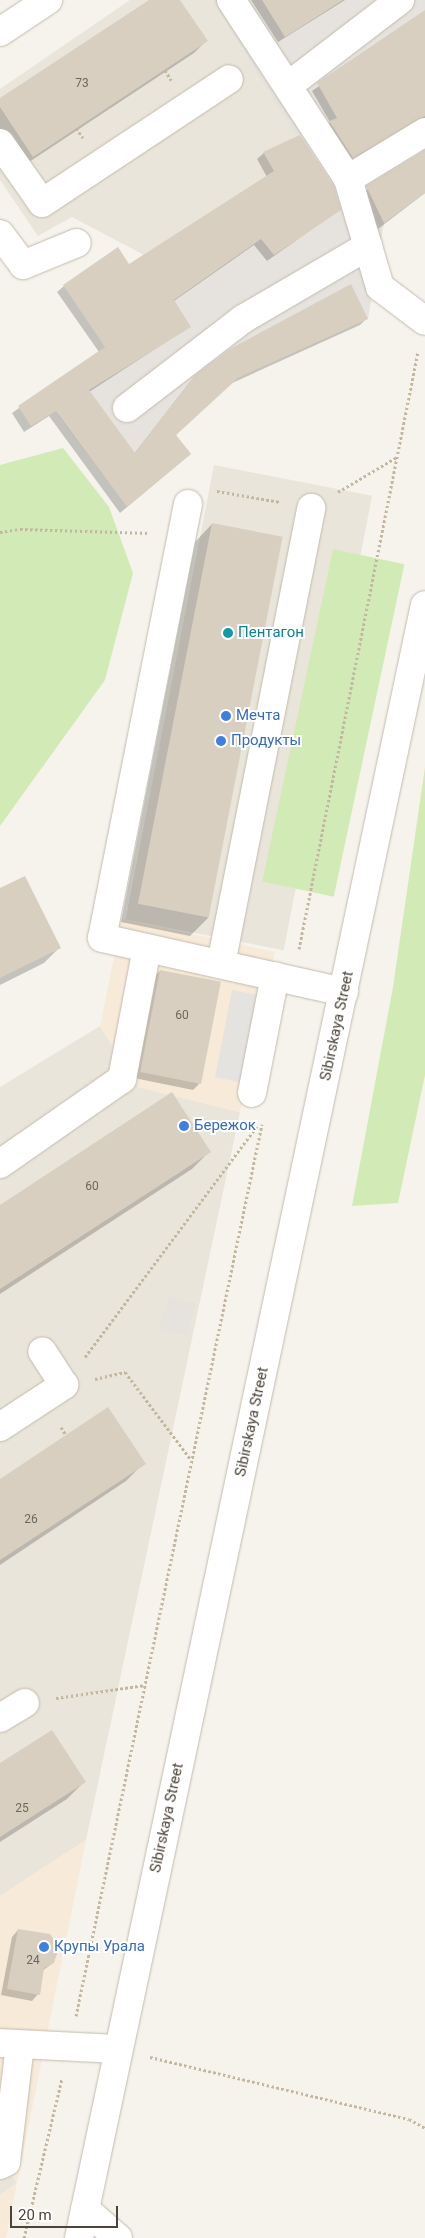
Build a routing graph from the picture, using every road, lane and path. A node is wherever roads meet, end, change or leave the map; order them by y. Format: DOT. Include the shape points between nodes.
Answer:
graph roads {
  1 [pos="48,0"];
  2 [pos="231,0"];
  3 [pos="400,0"];
  4 [pos="0,32"];
  5 [pos="229,79"];
  6 [pos="289,85"];
  7 [pos="425,132"];
  8 [pos="0,143"];
  9 [pos="348,179"];
  10 [pos="0,234"];
  11 [pos="76,243"];
  12 [pos="368,246"];
  13 [pos="425,321"];
  14 [pos="127,408"];
  15 [pos="188,504"];
  16 [pos="311,508"];
  17 [pos="425,605"];
  18 [pos="147,948"];
  19 [pos="221,964"];
  20 [pos="284,978"];
  21 [pos="344,992"];
  22 [pos="252,1094"];
  23 [pos="0,1164"];
  24 [pos="42,1351"];
  25 [pos="64,1385"];
  26 [pos="0,1427"];
  27 [pos="191,1461"];
  28 [pos="145,1685"];
  29 [pos="25,1703"];
  30 [pos="0,1718"];
  31 [pos="10,2044"];
  32 [pos="69,2049"];
  33 [pos="118,2049"];
  34 [pos="425,2128"];
  35 [pos="2,2172"];
  36 [pos="86,2209"];
  37 [pos="24,2238"];
  38 [pos="79,2238"];
  39 [pos="118,2238"];
  1 -- 4 [label="street"];
  2 -- 6 [label="street"];
  3 -- 6 [label="street"];
  5 -- 8 [label="street" via="42,203"];
  6 -- 9 [label="street"];
  7 -- 9 [label="street"];
  9 -- 12 [label="street"];
  10 -- 11 [label="street" via="23,266"];
  12 -- 13 [label="street" via="380,287"];
  12 -- 14 [label="street" via="243,319"];
  13 -- 20 [label="path"];
  15 -- 18 [label="street" via="102,938"];
  16 -- 19 [label="street"];
  17 -- 21 [label="street, Sibirskaya Street"];
  18 -- 19 [label="street"];
  18 -- 23 [label="street" via="122,1079"];
  19 -- 20 [label="street"];
  20 -- 21 [label="street"];
  20 -- 22 [label="street"];
  21 -- 33 [label="street, Sibirskaya Street"];
  24 -- 25 [label="street"];
  25 -- 26 [label="street"];
  25 -- 27 [label="path" via="125,1372"];
  25 -- 27 [label="path" via="263,1118"];
  27 -- 28 [label="path"];
  28 -- 29 [label="path"];
  28 -- 32 [label="path"];
  29 -- 30 [label="street"];
  31 -- 32 [label="street"];
  31 -- 35 [label="street"];
  32 -- 33 [label="street"];
  32 -- 37 [label="path"];
  33 -- 34 [label="path" via="409,2119"];
  33 -- 36 [label="street, Sibirskaya Street"];
  36 -- 38 [label="street, Sibirskaya Street"];
  36 -- 39 [label="street"];
}
